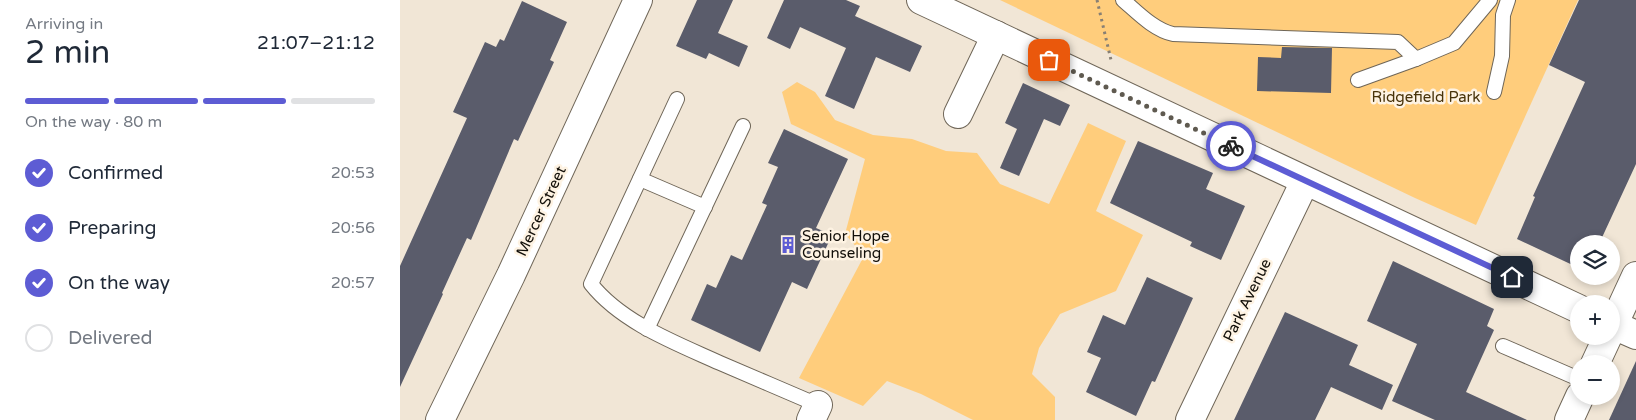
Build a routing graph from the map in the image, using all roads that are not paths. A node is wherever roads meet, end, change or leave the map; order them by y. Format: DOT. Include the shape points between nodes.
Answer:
graph roads {
  1 [pos="638,0"];
  2 [pos="921,0"];
  3 [pos="1123,0"];
  4 [pos="1508,0"];
  5 [pos="1487,4"];
  6 [pos="1503,15"];
  7 [pos="996,35"];
  8 [pos="1416,59"];
  9 [pos="1358,80"];
  10 [pos="1494,92"];
  11 [pos="677,99"];
  12 [pos="958,114"];
  13 [pos="743,126"];
  14 [pos="640,179"];
  15 [pos="1306,181"];
  16 [pos="705,207"];
  17 [pos="1636,276"];
  18 [pos="1570,305"];
  19 [pos="1620,319"];
  20 [pos="647,329"];
  21 [pos="1503,346"];
  22 [pos="1570,375"];
  23 [pos="1576,405"];
  24 [pos="815,413"];
  25 [pos="443,419"];
  26 [pos="1190,420"];
  27 [pos="1569,420"];
  1 -- 25 [label="street, Mercer Street"];
  2 -- 7 [label="street"];
  3 -- 8 [label="lane" via="1165,32 1173,34 1398,42"];
  4 -- 6 [label="lane"];
  5 -- 6 [label="lane" via="1500,4"];
  5 -- 8 [label="lane" via="1454,43"];
  6 -- 10 [label="lane" via="1502,56"];
  7 -- 12 [label="street"];
  7 -- 15 [label="street"];
  8 -- 9 [label="lane"];
  11 -- 14 [label="lane"];
  13 -- 16 [label="lane"];
  14 -- 16 [label="lane"];
  14 -- 20 [label="lane" via="591,284 601,297"];
  15 -- 18 [label="street"];
  15 -- 26 [label="street, Park Avenue"];
  16 -- 20 [label="lane"];
  17 -- 19 [label="street"];
  20 -- 24 [label="lane"];
  21 -- 22 [label="lane"];
  23 -- 27 [label="street"];
}
